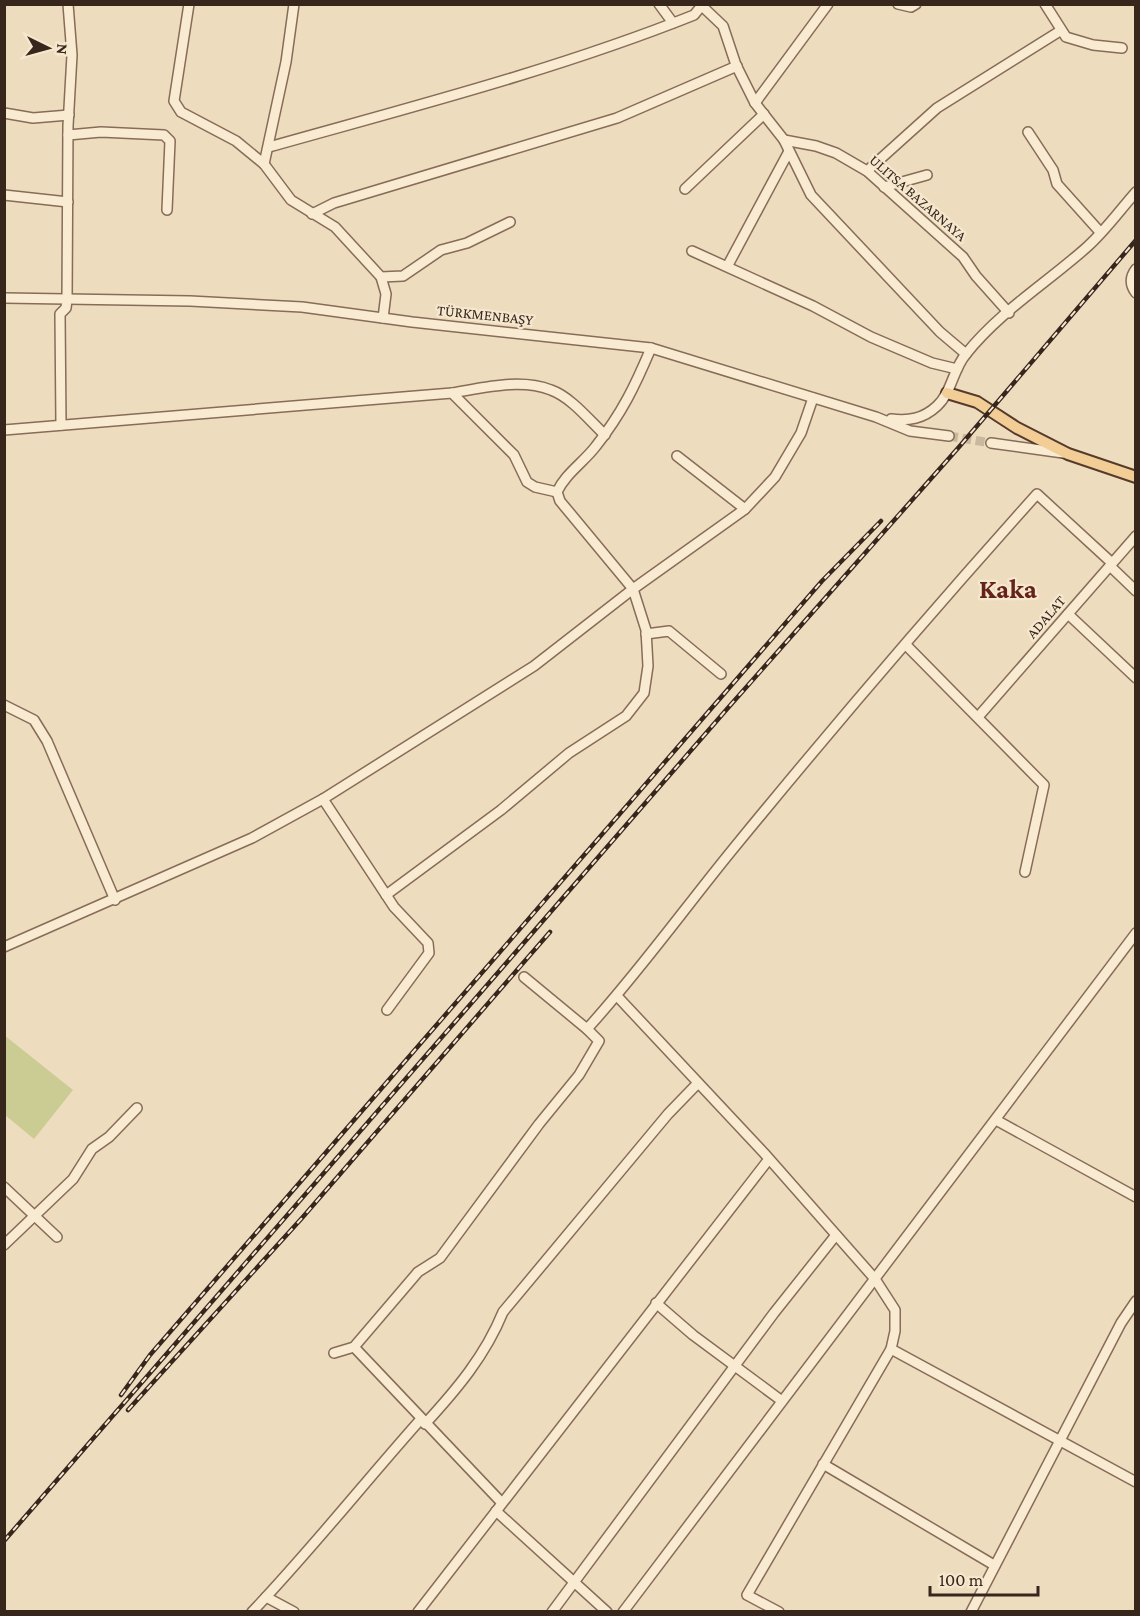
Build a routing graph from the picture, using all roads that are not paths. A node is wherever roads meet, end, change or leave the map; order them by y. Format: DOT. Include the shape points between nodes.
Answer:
graph roads {
  1 [pos="68,4"];
  2 [pos="189,4"];
  3 [pos="294,4"];
  4 [pos="659,4"];
  5 [pos="828,4"];
  6 [pos="898,4"];
  7 [pos="916,4"];
  8 [pos="1045,4"];
  9 [pos="703,5"];
  10 [pos="673,23"];
  11 [pos="1060,31"];
  12 [pos="1122,48"];
  13 [pos="737,66"];
  14 [pos="755,103"];
  15 [pos="4,113"];
  16 [pos="764,114"];
  17 [pos="69,115"];
  18 [pos="1028,132"];
  19 [pos="68,135"];
  20 [pos="784,140"];
  21 [pos="269,147"];
  22 [pos="788,153"];
  23 [pos="264,164"];
  24 [pos="867,171"];
  25 [pos="927,175"];
  26 [pos="884,187"];
  27 [pos="685,189"];
  28 [pos="1136,192"];
  29 [pos="4,195"];
  30 [pos="68,202"];
  31 [pos="167,210"];
  32 [pos="312,214"];
  33 [pos="510,222"];
  34 [pos="1100,232"];
  35 [pos="692,251"];
  36 [pos="728,265"];
  37 [pos="1136,269"];
  38 [pos="381,277"];
  39 [pos="1136,293"];
  40 [pos="4,298"];
  41 [pos="67,300"];
  42 [pos="1009,313"];
  43 [pos="383,318"];
  44 [pos="651,348"];
  45 [pos="966,354"];
  46 [pos="957,369"];
  47 [pos="452,393"];
  48 [pos="947,393"];
  49 [pos="813,398"];
  50 [pos="876,417"];
  51 [pos="61,425"];
  52 [pos="4,430"];
  53 [pos="605,435"];
  54 [pos="949,436"];
  55 [pos="991,442"];
  56 [pos="1068,454"];
  57 [pos="677,456"];
  58 [pos="1136,477"];
  59 [pos="556,492"];
  60 [pos="745,509"];
  61 [pos="1136,536"];
  62 [pos="1111,564"];
  63 [pos="633,589"];
  64 [pos="1136,591"];
  65 [pos="1068,614"];
  66 [pos="646,634"];
  67 [pos="906,645"];
  68 [pos="721,674"];
  69 [pos="1136,678"];
  70 [pos="4,705"];
  71 [pos="978,717"];
  72 [pos="323,799"];
  73 [pos="1025,872"];
  74 [pos="386,895"];
  75 [pos="115,900"];
  76 [pos="1136,933"];
  77 [pos="4,947"];
  78 [pos="524,978"];
  79 [pos="617,996"];
  80 [pos="387,1010"];
  81 [pos="587,1029"];
  82 [pos="698,1083"];
  83 [pos="137,1108"];
  84 [pos="996,1120"];
  85 [pos="769,1159"];
  86 [pos="4,1187"];
  87 [pos="1136,1197"];
  88 [pos="35,1217"];
  89 [pos="836,1235"];
  90 [pos="57,1237"];
  91 [pos="4,1245"];
  92 [pos="874,1279"];
  93 [pos="1136,1300"];
  94 [pos="656,1303"];
  95 [pos="354,1347"];
  96 [pos="891,1349"];
  97 [pos="334,1353"];
  98 [pos="736,1365"];
  99 [pos="782,1401"];
  100 [pos="423,1421"];
  101 [pos="1060,1440"];
  102 [pos="823,1464"];
  103 [pos="1136,1482"];
  104 [pos="499,1507"];
  105 [pos="994,1565"];
  106 [pos="573,1584"];
  107 [pos="266,1597"];
  108 [pos="773,1610"];
  109 [pos="252,1611"];
  110 [pos="294,1611"];
  111 [pos="418,1611"];
  112 [pos="552,1611"];
  113 [pos="607,1611"];
  114 [pos="623,1611"];
  115 [pos="971,1611"];
  1 -- 17 [label="street" via="72,55"];
  2 -- 23 [label="street" via="174,101 181,112 236,141"];
  3 -- 21 [label="street"];
  4 -- 10 [label="street"];
  5 -- 14 [label="street"];
  6 -- 7 [label="street"];
  8 -- 11 [label="street"];
  9 -- 10 [label="street" via="694,15"];
  9 -- 13 [label="street" via="723,26"];
  10 -- 21 [label="street" via="454,95"];
  11 -- 12 [label="street" via="1066,37 1094,45"];
  11 -- 24 [label="street" via="938,108"];
  13 -- 14 [label="street"];
  13 -- 32 [label="street" via="617,118 334,203"];
  14 -- 16 [label="street"];
  15 -- 17 [label="street" via="33,118"];
  16 -- 20 [label="street"];
  16 -- 27 [label="street"];
  17 -- 19 [label="street"];
  18 -- 34 [label="street" via="1058,184"];
  19 -- 30 [label="street"];
  19 -- 31 [label="street" via="164,135 170,141"];
  20 -- 22 [label="street"];
  20 -- 24 [label="street, ULITSA BAZARNAYA" via="836,153"];
  21 -- 23 [label="street"];
  22 -- 36 [label="street"];
  22 -- 45 [label="street" via="811,195 940,332"];
  23 -- 32 [label="street" via="291,200"];
  24 -- 26 [label="street, ULITSA BAZARNAYA"];
  25 -- 26 [label="street"];
  26 -- 42 [label="street, ULITSA BAZARNAYA" via="963,257"];
  28 -- 34 [label="street"];
  29 -- 30 [label="street"];
  30 -- 41 [label="street"];
  32 -- 38 [label="street" via="335,227"];
  33 -- 38 [label="street" via="467,243 441,250 403,276"];
  34 -- 42 [label="street"];
  35 -- 36 [label="street"];
  36 -- 46 [label="street" via="871,337 932,363"];
  37 -- 39 [label="street" via="1131,275"];
  38 -- 43 [label="street" via="386,294"];
  40 -- 41 [label="street, TÜRKMENBAŞY"];
  41 -- 43 [label="street, TÜRKMENBAŞY" via="302,307"];
  41 -- 51 [label="street" via="60,314"];
  42 -- 45 [label="street"];
  43 -- 44 [label="street, TÜRKMENBAŞY"];
  44 -- 49 [label="street, TÜRKMENBAŞY"];
  44 -- 53 [label="street" via="626,405"];
  45 -- 46 [label="street"];
  46 -- 48 [label="street"];
  47 -- 51 [label="street"];
  47 -- 53 [label="street" via="511,384 551,390"];
  47 -- 59 [label="street" via="514,455 527,482"];
  48 -- 50 [label="street" via="922,417 903,421"];
  48 -- 56 [label="main road" via="976,402"];
  49 -- 50 [label="street, TÜRKMENBAŞY"];
  49 -- 60 [label="street" via="801,433 775,477"];
  50 -- 54 [label="street, TÜRKMENBAŞY" via="910,431"];
  51 -- 52 [label="street"];
  53 -- 59 [label="street"];
  55 -- 56 [label="street"];
  56 -- 58 [label="main road"];
  57 -- 60 [label="street"];
  59 -- 63 [label="street"];
  60 -- 63 [label="street"];
  61 -- 62 [label="street, ADALAT"];
  62 -- 64 [label="street"];
  62 -- 65 [label="street, ADALAT"];
  62 -- 67 [label="street" via="1037,494"];
  63 -- 66 [label="street"];
  63 -- 72 [label="street" via="534,666"];
  65 -- 69 [label="street"];
  65 -- 71 [label="street, ADALAT"];
  66 -- 68 [label="street" via="669,631"];
  66 -- 74 [label="street" via="648,666 644,693 626,716 569,753 501,810"];
  67 -- 71 [label="street"];
  67 -- 79 [label="street" via="733,849"];
  70 -- 75 [label="street" via="34,720 47,741"];
  71 -- 73 [label="street" via="1044,786"];
  72 -- 74 [label="street"];
  72 -- 75 [label="street" via="252,838"];
  74 -- 80 [label="street" via="428,943 429,953"];
  75 -- 77 [label="street"];
  76 -- 84 [label="street"];
  78 -- 81 [label="street"];
  79 -- 81 [label="street"];
  79 -- 82 [label="street"];
  81 -- 95 [label="street" via="599,1041 579,1076 440,1258 418,1272"];
  82 -- 85 [label="street"];
  82 -- 100 [label="street" via="503,1312 467,1378"];
  83 -- 88 [label="street" via="92,1149 73,1179"];
  84 -- 87 [label="street"];
  84 -- 92 [label="street"];
  85 -- 89 [label="street"];
  85 -- 94 [label="street"];
  86 -- 88 [label="street"];
  88 -- 90 [label="street"];
  88 -- 91 [label="street"];
  89 -- 92 [label="street"];
  89 -- 98 [label="street"];
  92 -- 96 [label="street" via="895,1310"];
  92 -- 99 [label="street"];
  93 -- 101 [label="street"];
  94 -- 98 [label="street"];
  94 -- 104 [label="street"];
  95 -- 97 [label="street"];
  95 -- 100 [label="street"];
  96 -- 101 [label="street"];
  96 -- 102 [label="street"];
  98 -- 99 [label="street"];
  98 -- 106 [label="street"];
  99 -- 114 [label="street"];
  100 -- 104 [label="street"];
  100 -- 107 [label="street"];
  101 -- 103 [label="street"];
  101 -- 105 [label="street"];
  102 -- 105 [label="street"];
  102 -- 108 [label="street" via="747,1594"];
  104 -- 106 [label="street"];
  104 -- 111 [label="street"];
  105 -- 115 [label="street"];
  106 -- 112 [label="street"];
  106 -- 113 [label="street"];
  107 -- 109 [label="street"];
  107 -- 110 [label="street"];
}
